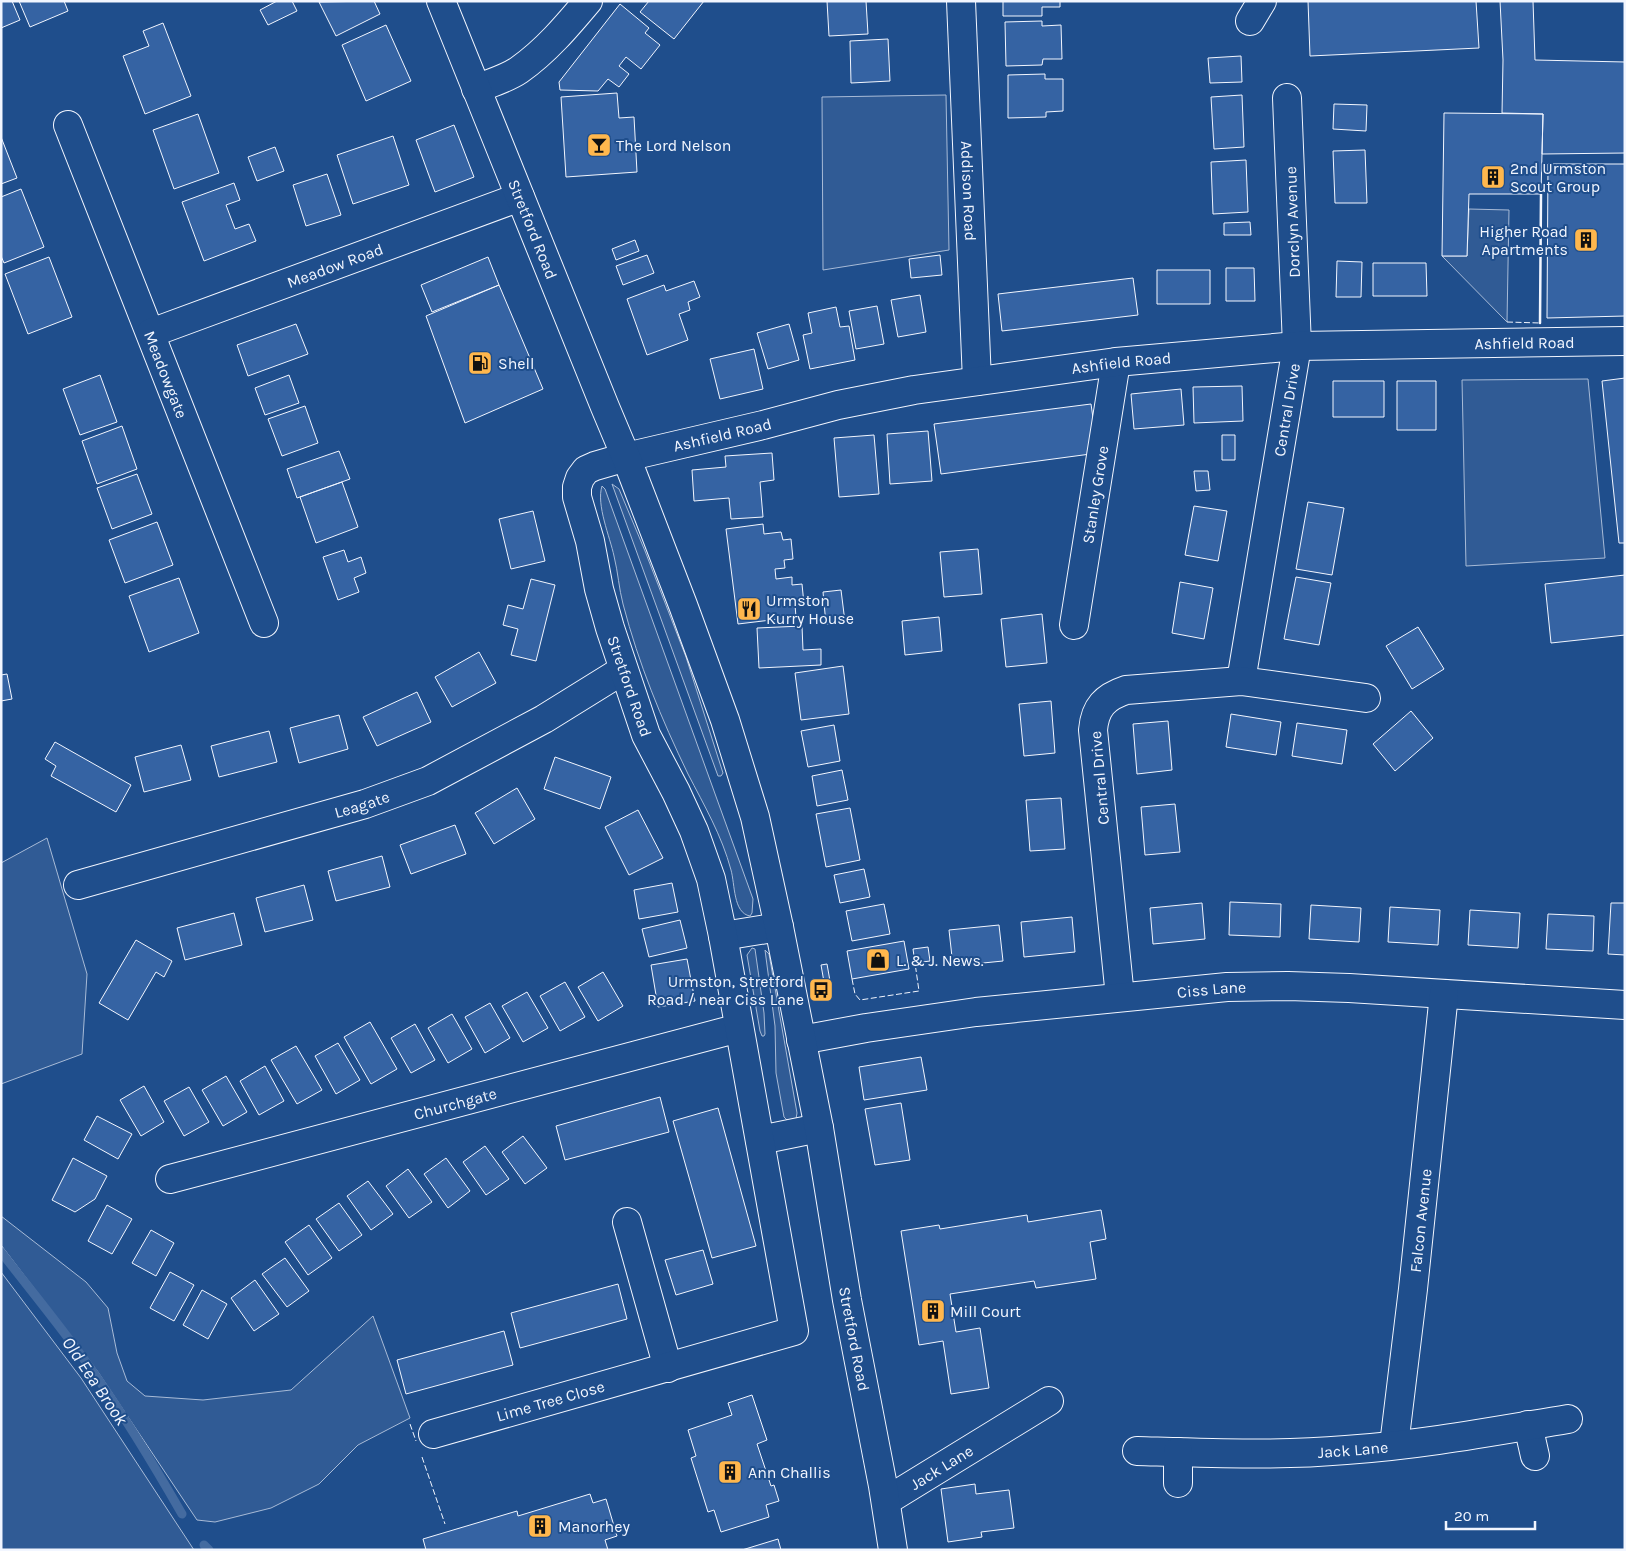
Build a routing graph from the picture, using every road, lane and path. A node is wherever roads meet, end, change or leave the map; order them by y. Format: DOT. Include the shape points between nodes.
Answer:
graph roads {
  1 [pos="441,1"];
  2 [pos="588,1"];
  3 [pos="962,1"];
  4 [pos="476,89"];
  5 [pos="1287,98"];
  6 [pos="68,126"];
  7 [pos="520,197"];
  8 [pos="151,333"];
  9 [pos="1625,341"];
  10 [pos="1297,346"];
  11 [pos="1116,362"];
  12 [pos="977,381"];
  13 [pos="626,457"];
  14 [pos="264,623"];
  15 [pos="1074,626"];
  16 [pos="623,670"];
  17 [pos="1241,681"];
  18 [pos="1366,698"];
  19 [pos="78,885"];
  20 [pos="779,927"];
  21 [pos="723,936"];
  22 [pos="1444,994"];
  23 [pos="1120,997"];
  24 [pos="1625,1005"];
  25 [pos="740,1028"];
  26 [pos="802,1040"];
  27 [pos="819,1128"];
  28 [pos="760,1140"];
  29 [pos="170,1179"];
  30 [pos="628,1222"];
  31 [pos="794,1331"];
  32 [pos="668,1368"];
  33 [pos="1049,1401"];
  34 [pos="1568,1418"];
  35 [pos="1528,1425"];
  36 [pos="433,1434"];
  37 [pos="1394,1445"];
  38 [pos="1137,1451"];
  39 [pos="1178,1452"];
  40 [pos="1535,1456"];
  41 [pos="1178,1483"];
  42 [pos="886,1501"];
  43 [pos="893,1550"];
  1 -- 4 [label="street, Stretford Road"];
  2 -- 4 [label="street" via="561,34 519,70"];
  3 -- 12 [label="street, Addison Road"];
  4 -- 7 [label="street, Stretford Road"];
  5 -- 10 [label="street, Dorclyn Avenue"];
  6 -- 8 [label="street, Meadowgate"];
  7 -- 8 [label="street, Meadow Road"];
  7 -- 13 [label="street, Stretford Road"];
  8 -- 14 [label="street, Meadowgate"];
  9 -- 10 [label="street, Ashfield Road"];
  10 -- 11 [label="street, Ashfield Road"];
  10 -- 17 [label="street, Central Drive"];
  11 -- 12 [label="street, Ashfield Road"];
  11 -- 15 [label="street, Stanley Grove"];
  12 -- 13 [label="street, Ashfield Road" via="838,405"];
  13 -- 16 [label="street, Stretford Road" via="586,470 577,487 599,589"];
  13 -- 20 [label="street, Stretford Road" via="725,720 755,817"];
  16 -- 19 [label="street, Leagate" via="544,718 428,781 365,804"];
  16 -- 21 [label="street, Stretford Road" via="646,735 694,832 711,879"];
  17 -- 18 [label="street, Central Drive"];
  17 -- 23 [label="street, Central Drive" via="1126,690 1113,694 1094,716"];
  20 -- 21 [label="street"];
  20 -- 26 [label="street, Stretford Road"];
  21 -- 25 [label="street, Stretford Road"];
  22 -- 23 [label="street, Ciss Lane" via="1288,986 1227,987"];
  22 -- 24 [label="street, Ciss Lane"];
  22 -- 37 [label="street, Falcon Avenue"];
  23 -- 26 [label="street, Ciss Lane" via="930,1018"];
  25 -- 28 [label="street, Stretford Road"];
  25 -- 29 [label="street, Churchgate"];
  26 -- 27 [label="street, Stretford Road"];
  27 -- 28 [label="street"];
  27 -- 42 [label="street, Stretford Road"];
  28 -- 31 [label="street, Stretford Road"];
  30 -- 32 [label="street"];
  31 -- 32 [label="street, Lime Tree Close"];
  32 -- 36 [label="street, Lime Tree Close"];
  33 -- 42 [label="street, Jack Lane"];
  34 -- 35 [label="street, Jack Lane"];
  35 -- 37 [label="street, Jack Lane"];
  35 -- 40 [label="street"];
  37 -- 39 [label="street, Jack Lane" via="1303,1453"];
  38 -- 39 [label="street, Jack Lane"];
  39 -- 41 [label="street"];
  42 -- 43 [label="street, Stretford Road"];
}
